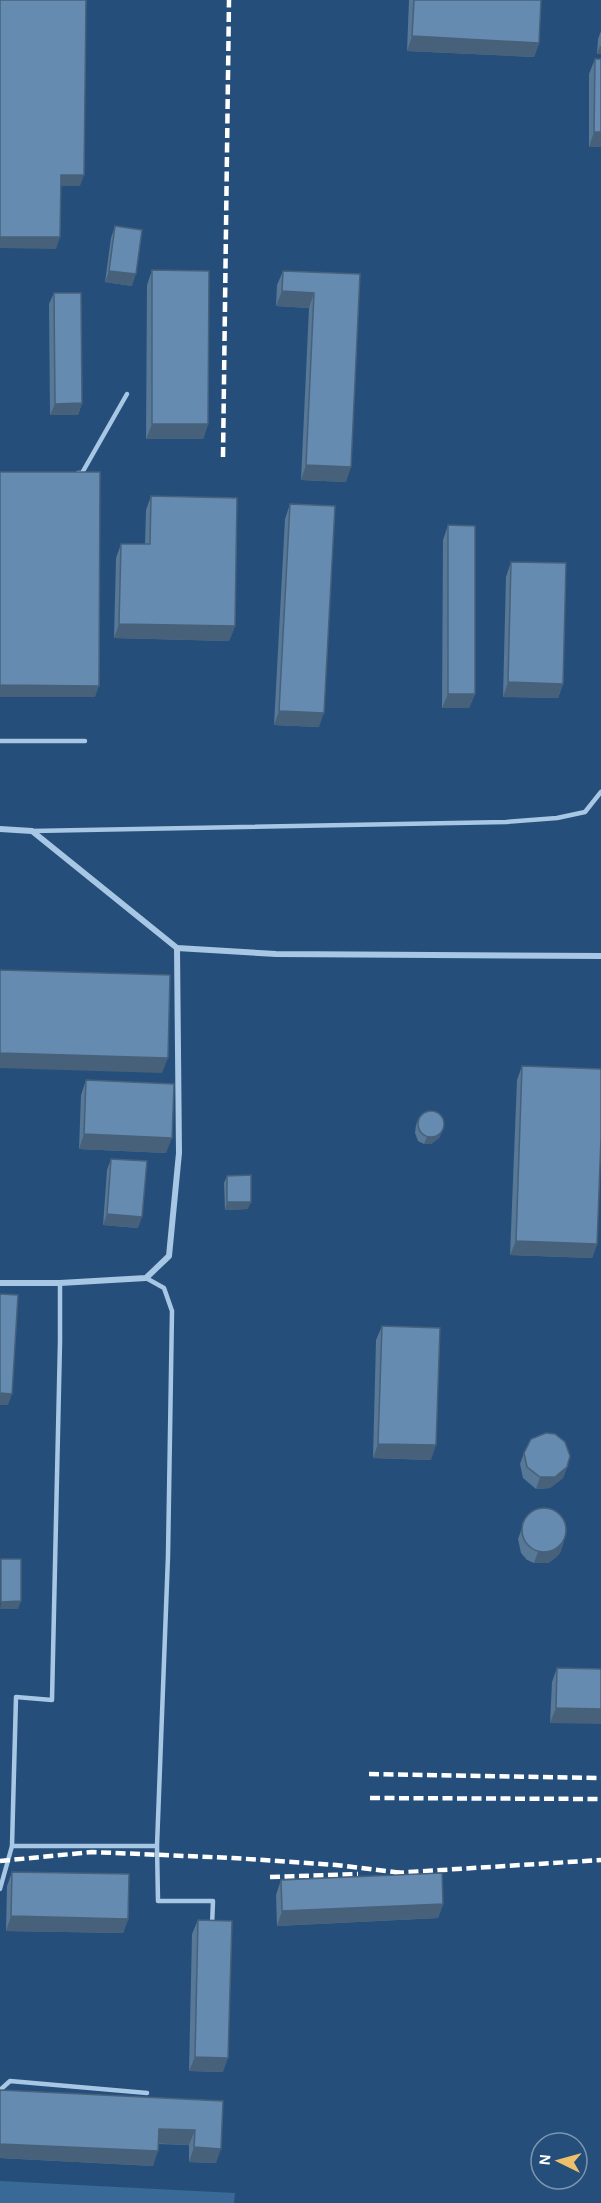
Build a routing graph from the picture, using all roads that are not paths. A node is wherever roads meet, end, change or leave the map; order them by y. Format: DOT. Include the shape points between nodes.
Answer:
graph roads {
  1 [pos="127,394"];
  2 [pos="70,473"];
  3 [pos="0,741"];
  4 [pos="85,741"];
  5 [pos="601,792"];
  6 [pos="0,830"];
  7 [pos="32,831"];
  8 [pos="177,948"];
  9 [pos="601,956"];
  10 [pos="146,1278"];
  11 [pos="0,1283"];
  12 [pos="60,1283"];
  13 [pos="12,1846"];
  14 [pos="157,1846"];
  15 [pos="0,1889"];
  16 [pos="211,1931"];
  17 [pos="0,2090"];
  18 [pos="147,2093"];
  1 -- 2 [label="lane" via="82,473"];
  3 -- 4 [label="lane"];
  5 -- 7 [label="lane" via="585,812 506,822"];
  6 -- 7 [label="street"];
  7 -- 8 [label="street"];
  8 -- 9 [label="street" via="276,954"];
  8 -- 10 [label="street" via="179,1153 169,1256"];
  10 -- 12 [label="street"];
  10 -- 14 [label="lane" via="164,1288 172,1311"];
  11 -- 12 [label="street"];
  12 -- 13 [label="lane" via="52,1700 16,1697"];
  13 -- 14 [label="lane"];
  13 -- 15 [label="lane"];
  14 -- 16 [label="lane" via="158,1901 213,1901"];
  17 -- 18 [label="lane" via="10,2081"];
}
